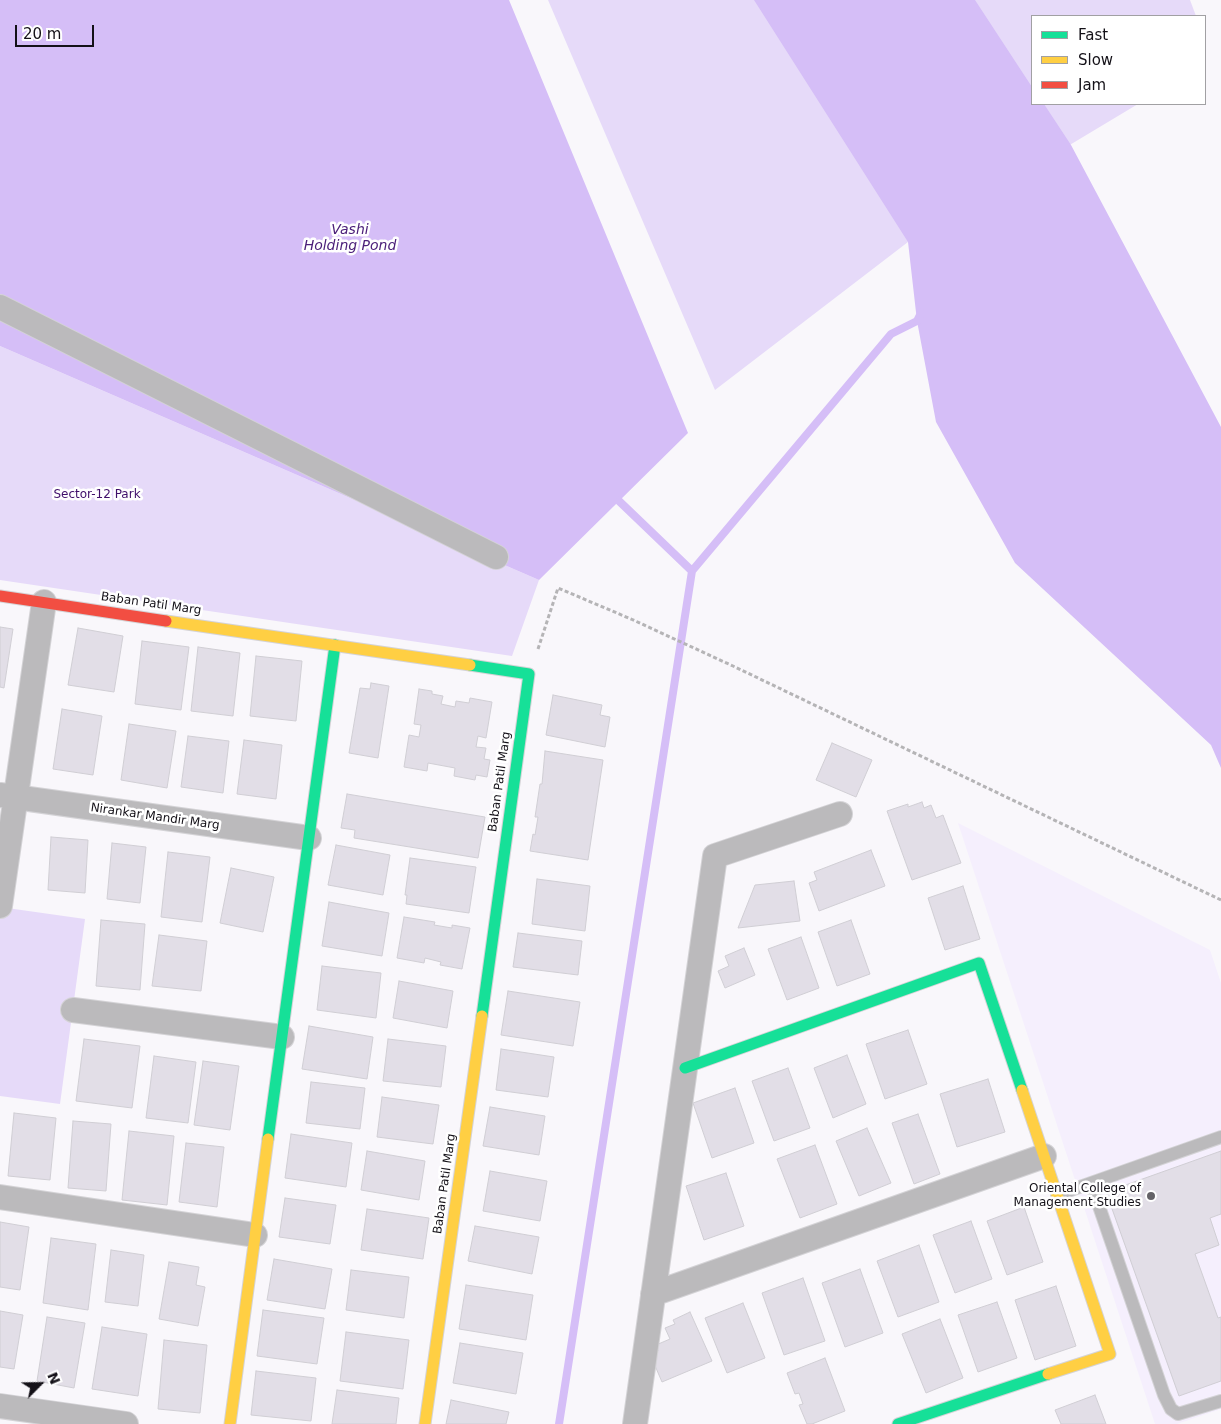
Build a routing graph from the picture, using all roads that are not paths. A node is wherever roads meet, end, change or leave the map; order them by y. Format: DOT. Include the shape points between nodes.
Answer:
graph roads {
  1 [pos="0,307"];
  2 [pos="496,557"];
  3 [pos="0,596"];
  4 [pos="44,602"];
  5 [pos="335,646"];
  6 [pos="8,796"];
  7 [pos="840,814"];
  8 [pos="309,838"];
  9 [pos="0,906"];
  10 [pos="73,1010"];
  11 [pos="282,1037"];
  12 [pos="685,1068"];
  13 [pos="1221,1137"];
  14 [pos="1044,1156"];
  15 [pos="1091,1183"];
  16 [pos="1057,1195"];
  17 [pos="0,1197"];
  18 [pos="256,1235"];
  19 [pos="653,1294"];
  20 [pos="1221,1401"];
  21 [pos="0,1406"];
  22 [pos="126,1424"];
  23 [pos="230,1424"];
  24 [pos="425,1424"];
  25 [pos="635,1424"];
  26 [pos="898,1424"];
  1 -- 2 [label="street"];
  3 -- 4 [label="street, Baban Patil Marg"];
  4 -- 5 [label="street, Baban Patil Marg"];
  4 -- 6 [label="street"];
  5 -- 8 [label="street"];
  5 -- 24 [label="street, Baban Patil Marg" via="529,674"];
  6 -- 8 [label="street, Nirankar Mandir Marg"];
  6 -- 9 [label="street"];
  7 -- 12 [label="street" via="714,856"];
  8 -- 11 [label="street"];
  10 -- 11 [label="street"];
  11 -- 18 [label="street"];
  12 -- 14 [label="street" via="979,963"];
  12 -- 19 [label="street"];
  13 -- 15 [label="lane"];
  14 -- 16 [label="street"];
  14 -- 19 [label="street"];
  15 -- 16 [label="lane"];
  15 -- 20 [label="lane" via="1171,1409 1178,1414"];
  16 -- 26 [label="street" via="1110,1354"];
  17 -- 18 [label="street"];
  18 -- 23 [label="street"];
  19 -- 25 [label="street"];
  21 -- 22 [label="street"];
}
